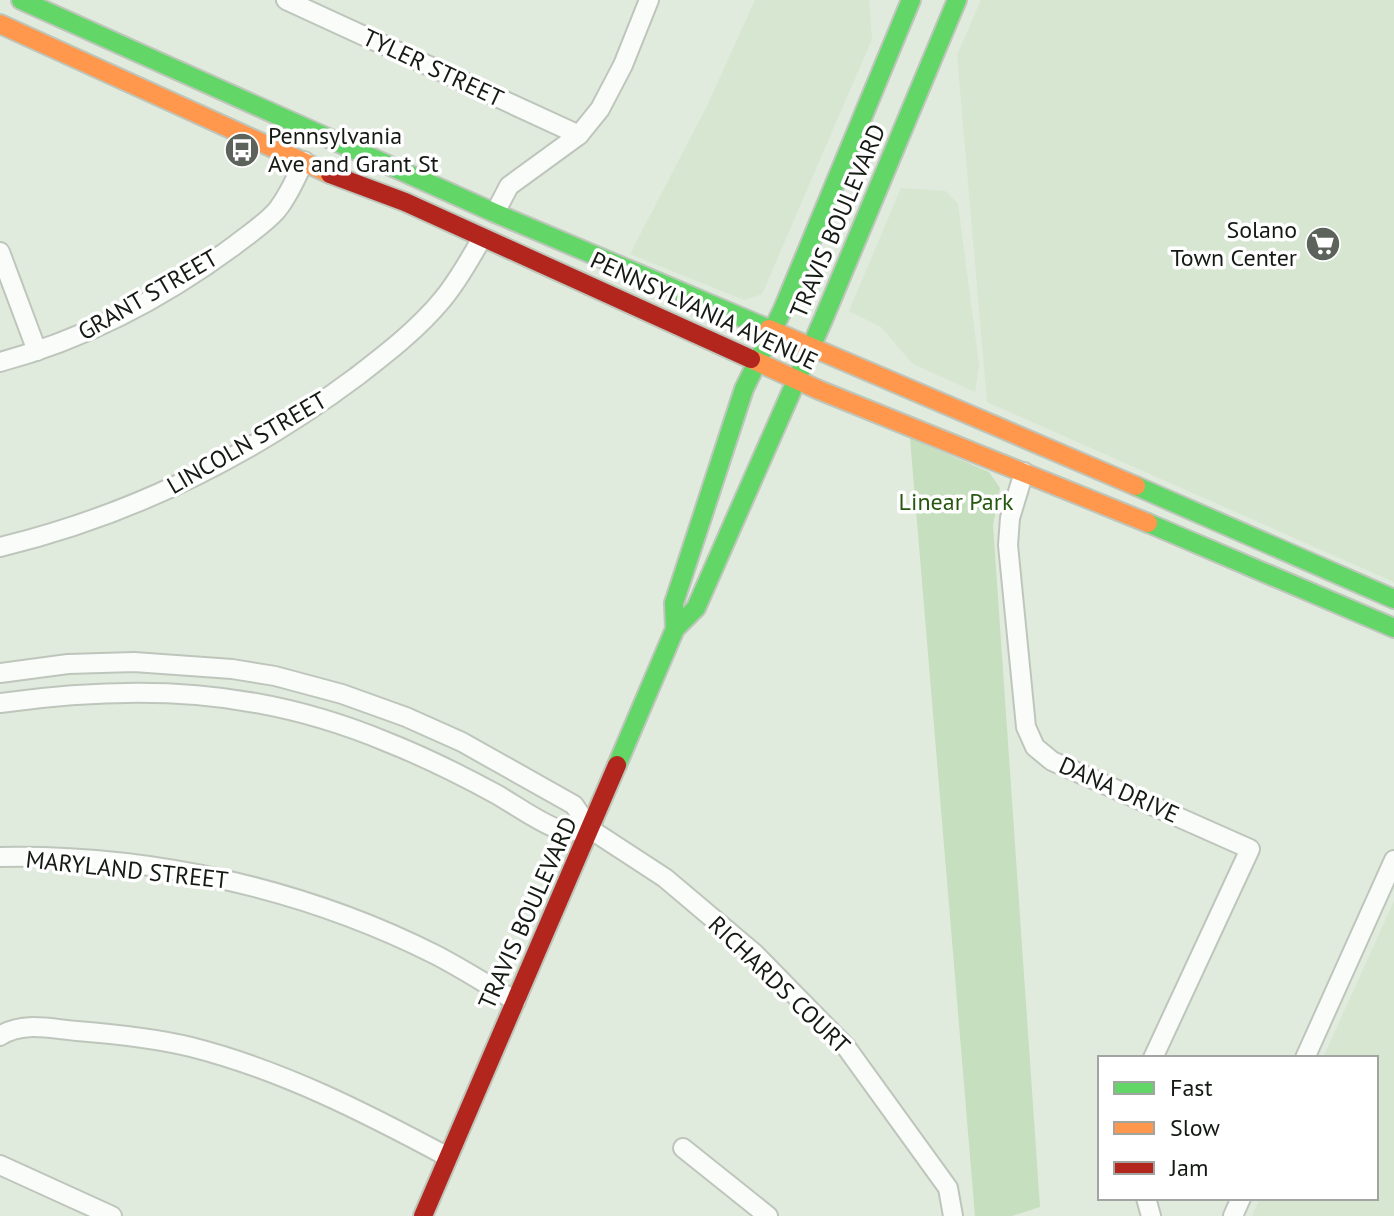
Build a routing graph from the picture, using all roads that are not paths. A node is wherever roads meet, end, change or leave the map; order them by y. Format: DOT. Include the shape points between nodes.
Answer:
graph roads {
  1 [pos="21,0"];
  2 [pos="286,0"];
  3 [pos="649,0"];
  4 [pos="911,0"];
  5 [pos="957,0"];
  6 [pos="0,24"];
  7 [pos="579,135"];
  8 [pos="304,161"];
  9 [pos="495,213"];
  10 [pos="482,238"];
  11 [pos="0,252"];
  12 [pos="773,330"];
  13 [pos="812,346"];
  14 [pos="37,351"];
  15 [pos="0,362"];
  16 [pos="758,362"];
  17 [pos="797,379"];
  18 [pos="1024,472"];
  19 [pos="0,547"];
  20 [pos="1394,599"];
  21 [pos="1394,628"];
  22 [pos="675,629"];
  23 [pos="0,673"];
  24 [pos="0,703"];
  25 [pos="590,829"];
  26 [pos="0,857"];
  27 [pos="1394,860"];
  28 [pos="516,1001"];
  29 [pos="0,1036"];
  30 [pos="1154,1056"];
  31 [pos="1306,1056"];
  32 [pos="683,1148"];
  33 [pos="448,1157"];
  34 [pos="0,1165"];
  35 [pos="112,1216"];
  36 [pos="423,1216"];
  37 [pos="768,1216"];
  38 [pos="953,1216"];
  1 -- 9 [label="main road, PENNSYLVANIA AVENUE"];
  2 -- 7 [label="street, TYLER STREET"];
  3 -- 7 [label="street" via="623,65"];
  4 -- 12 [label="main road, TRAVIS BOULEVARD"];
  5 -- 13 [label="main road, TRAVIS BOULEVARD"];
  6 -- 8 [label="main road, PENNSYLVANIA AVENUE"];
  7 -- 9 [label="street" via="509,186"];
  8 -- 10 [label="main road, PENNSYLVANIA AVENUE"];
  8 -- 14 [label="street, GRANT STREET" via="275,213 203,268 77,337"];
  9 -- 12 [label="main road, PENNSYLVANIA AVENUE"];
  10 -- 16 [label="main road, PENNSYLVANIA AVENUE"];
  10 -- 19 [label="street, LINCOLN STREET" via="442,300 401,342 307,414 138,503"];
  11 -- 14 [label="street"];
  12 -- 13 [label="main road, PENNSYLVANIA AVENUE"];
  12 -- 16 [label="main road, TRAVIS BOULEVARD"];
  13 -- 17 [label="main road, TRAVIS BOULEVARD"];
  13 -- 20 [label="main road, PENNSYLVANIA AVENUE"];
  14 -- 15 [label="street, GRANT STREET"];
  16 -- 17 [label="main road, PENNSYLVANIA AVENUE"];
  16 -- 22 [label="main road, TRAVIS BOULEVARD" via="744,389 674,603"];
  17 -- 18 [label="main road, PENNSYLVANIA AVENUE"];
  17 -- 22 [label="main road, TRAVIS BOULEVARD" via="696,608"];
  18 -- 21 [label="main road, PENNSYLVANIA AVENUE"];
  18 -- 30 [label="street, DANA DRIVE" via="1008,545 1026,727 1035,747 1052,761 1250,849"];
  22 -- 25 [label="main road, TRAVIS BOULEVARD"];
  23 -- 25 [label="street" via="134,662 275,676 342,694 462,742 574,805"];
  24 -- 25 [label="street" via="122,691 267,705 331,720 446,767 563,831"];
  25 -- 28 [label="main road, TRAVIS BOULEVARD"];
  25 -- 38 [label="street, RICHARDS COURT" via="665,878 755,954 846,1047 948,1188"];
  26 -- 28 [label="street, MARYLAND STREET" via="118,864 233,881 355,920 436,955"];
  27 -- 31 [label="street"];
  28 -- 33 [label="main road, TRAVIS BOULEVARD"];
  29 -- 33 [label="street" via="31,1027 191,1047 309,1088"];
  32 -- 37 [label="street"];
  33 -- 36 [label="main road, TRAVIS BOULEVARD"];
  34 -- 35 [label="street"];
}
